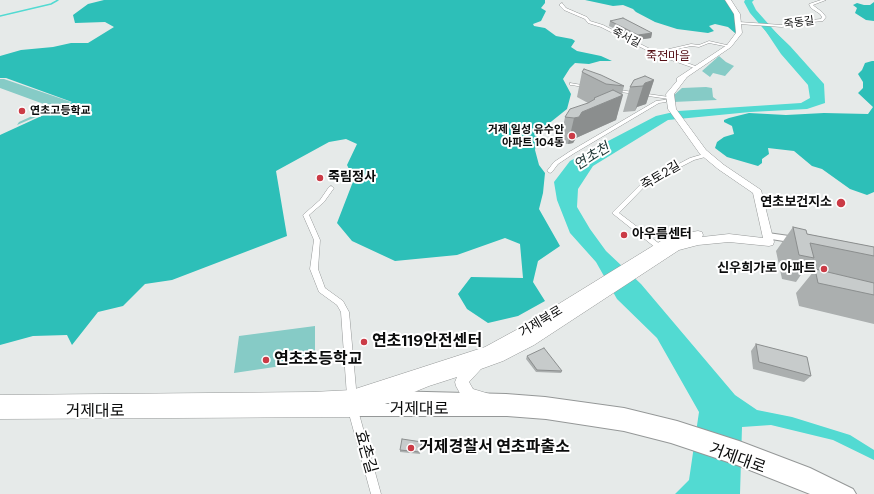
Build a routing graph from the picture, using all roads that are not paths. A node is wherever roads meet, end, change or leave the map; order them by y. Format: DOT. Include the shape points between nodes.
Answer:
graph roads {
  1 [pos="728,0"];
  2 [pos="824,0"];
  3 [pos="562,4"];
  4 [pos="739,23"];
  5 [pos="729,46"];
  6 [pos="655,53"];
  7 [pos="696,68"];
  8 [pos="572,84"];
  9 [pos="595,87"];
  10 [pos="611,89"];
  11 [pos="667,100"];
  12 [pos="705,156"];
  13 [pos="550,171"];
  14 [pos="331,188"];
  15 [pos="764,238"];
  16 [pos="802,243"];
  17 [pos="663,250"];
  18 [pos="598,292"];
  19 [pos="481,363"];
  20 [pos="383,397"];
  21 [pos="312,399"];
  22 [pos="488,400"];
  23 [pos="0,402"];
  24 [pos="352,403"];
  25 [pos="0,412"];
  26 [pos="672,431"];
  27 [pos="762,462"];
  28 [pos="376,494"];
  29 [pos="826,494"];
  30 [pos="848,494"];
  1 -- 4 [label="main road" via="737,14"];
  2 -- 4 [label="street, 죽동길" via="811,4 824,17 822,20 780,26"];
  3 -- 6 [label="street, 죽서길" via="565,9 586,18 589,22"];
  4 -- 5 [label="main road" via="739,33"];
  5 -- 6 [label="street" via="709,42"];
  5 -- 7 [label="main road"];
  6 -- 7 [label="street, 죽서길"];
  7 -- 11 [label="main road" via="684,76"];
  8 -- 9 [label="street"];
  10 -- 11 [label="street"];
  11 -- 12 [label="main road" via="680,123"];
  11 -- 13 [label="street" via="658,102 571,153 556,163"];
  12 -- 15 [label="main road" via="758,192"];
  12 -- 17 [label="street, 죽토2길" via="692,159 644,184 616,212"];
  14 -- 24 [label="street, 효촌길" via="322,201 306,215 317,240 314,269 322,290 340,303 345,312"];
  15 -- 16 [label="street"];
  15 -- 17 [label="main road, 거제북로" via="710,240"];
  17 -- 18 [label="main road, 거제북로"];
  18 -- 19 [label="main road, 거제북로" via="528,341"];
  18 -- 24 [label="main road, 거제북로" via="489,351 376,390"];
  19 -- 20 [label="main road, 거제북로"];
  19 -- 22 [label="main road" via="471,369 462,386 468,394"];
  20 -- 22 [label="main road, 거제대로"];
  20 -- 24 [label="main road, 거제북로"];
  21 -- 23 [label="main road, 거제대로"];
  21 -- 24 [label="main road, 거제북로"];
  22 -- 26 [label="main road, 거제대로" via="545,403 624,414"];
  24 -- 25 [label="main road, 거제대로"];
  24 -- 26 [label="main road, 거제대로" via="546,413"];
  24 -- 28 [label="street, 효촌길"];
  26 -- 27 [label="main road, 거제대로"];
  27 -- 29 [label="main road, 거제대로"];
  27 -- 30 [label="main road, 거제대로" via="805,473"];
}
